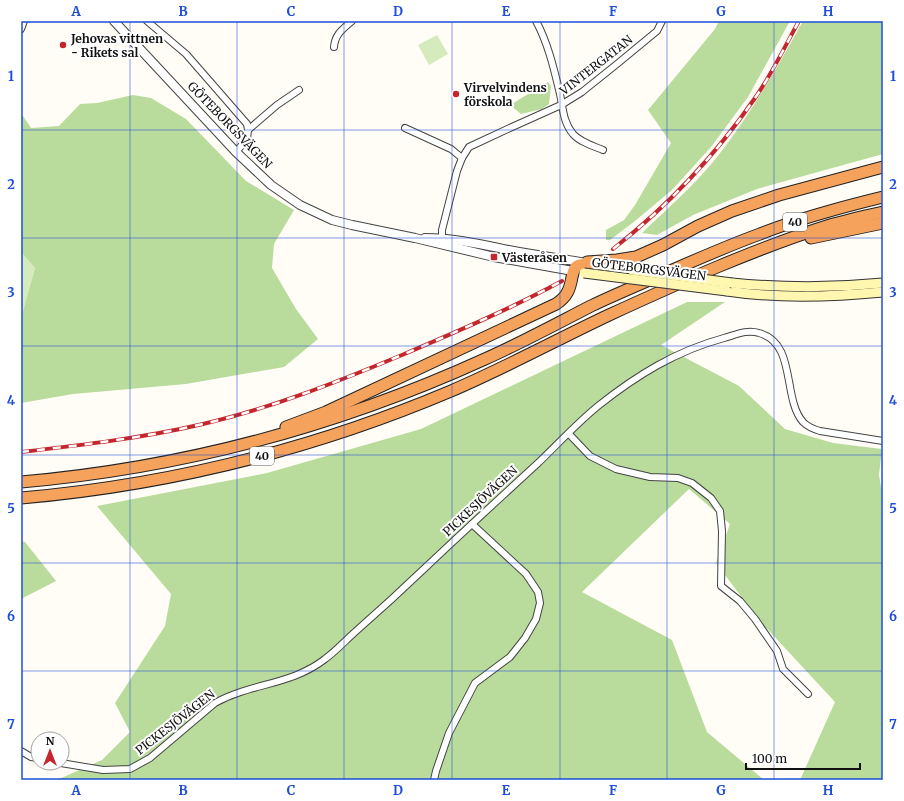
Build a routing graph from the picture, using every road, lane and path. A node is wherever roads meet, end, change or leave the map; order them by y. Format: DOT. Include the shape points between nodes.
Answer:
graph roads {
  1 [pos="24,21"];
  2 [pos="114,21"];
  3 [pos="147,21"];
  4 [pos="352,21"];
  5 [pos="536,21"];
  6 [pos="662,21"];
  7 [pos="21,29"];
  8 [pos="334,47"];
  9 [pos="299,90"];
  10 [pos="562,105"];
  11 [pos="405,128"];
  12 [pos="248,130"];
  13 [pos="603,150"];
  14 [pos="236,152"];
  15 [pos="462,158"];
  16 [pos="883,167"];
  17 [pos="883,197"];
  18 [pos="883,212"];
  19 [pos="883,223"];
  20 [pos="415,238"];
  21 [pos="442,238"];
  22 [pos="769,246"];
  23 [pos="595,265"];
  24 [pos="579,269"];
  25 [pos="883,283"];
  26 [pos="883,292"];
  27 [pos="569,434"];
  28 [pos="883,441"];
  29 [pos="210,453"];
  30 [pos="21,482"];
  31 [pos="21,498"];
  32 [pos="472,524"];
  33 [pos="808,694"];
  34 [pos="21,751"];
  35 [pos="30,756"];
  36 [pos="70,764"];
  37 [pos="434,780"];
  1 -- 7 [label="street"];
  2 -- 14 [label="street, GÖTEBORGSVÄGEN"];
  3 -- 12 [label="street" via="186,54 247,124"];
  4 -- 8 [label="street" via="338,33"];
  5 -- 10 [label="street" via="551,61"];
  6 -- 10 [label="street, VINTERGATAN" via="657,31 582,92"];
  9 -- 12 [label="street" via="276,105"];
  10 -- 13 [label="street" via="563,113 574,135"];
  10 -- 15 [label="street, VINTERGATAN" via="475,143"];
  11 -- 15 [label="street"];
  12 -- 14 [label="street" via="247,139"];
  14 -- 20 [label="street, GÖTEBORGSVÄGEN" via="271,184 300,205 332,220"];
  15 -- 21 [label="street, VINTERGATAN" via="448,205"];
  16 -- 24 [label="highway" via="778,195 732,211 636,257"];
  17 -- 29 [label="highway, 40" via="839,208 762,233 709,254 593,305 486,359 388,400 300,430"];
  18 -- 22 [label="highway, 40" via="831,225"];
  19 -- 22 [label="highway"];
  20 -- 21 [label="street, GÖTEBORGSVÄGEN"];
  20 -- 24 [label="street, GÖTEBORGSVÄGEN" via="463,250"];
  21 -- 24 [label="street, GÖTEBORGSVÄGEN" via="518,252"];
  22 -- 31 [label="highway, 40" via="615,313 452,391 345,431 242,462 115,487"];
  23 -- 24 [label="highway" via="576,267"];
  23 -- 25 [label="main road, GÖTEBORGSVÄGEN, bridge" via="763,286 816,287"];
  24 -- 26 [label="main road, GÖTEBORGSVÄGEN, bridge" via="727,292 790,297"];
  24 -- 29 [label="highway" via="567,294 556,304 326,412"];
  27 -- 28 [label="street, PICKESJÖVÄGEN" via="598,407 663,362 686,350 751,331 774,340 778,347 796,409 802,421 820,431"];
  27 -- 32 [label="street, PICKESJÖVÄGEN"];
  27 -- 33 [label="street" via="590,456 616,469 650,477 678,478 692,483 711,498 720,511 720,586 740,601 755,619 777,651 783,669"];
  29 -- 30 [label="highway, 40" via="112,472"];
  32 -- 36 [label="street, PICKESJÖVÄGEN" via="325,660 310,669 288,679 229,695 215,703 150,758 130,769 103,770"];
  32 -- 37 [label="street" via="526,574 538,592 540,603 536,620 510,657 475,683 449,733"];
  34 -- 35 [label="street"];
}
